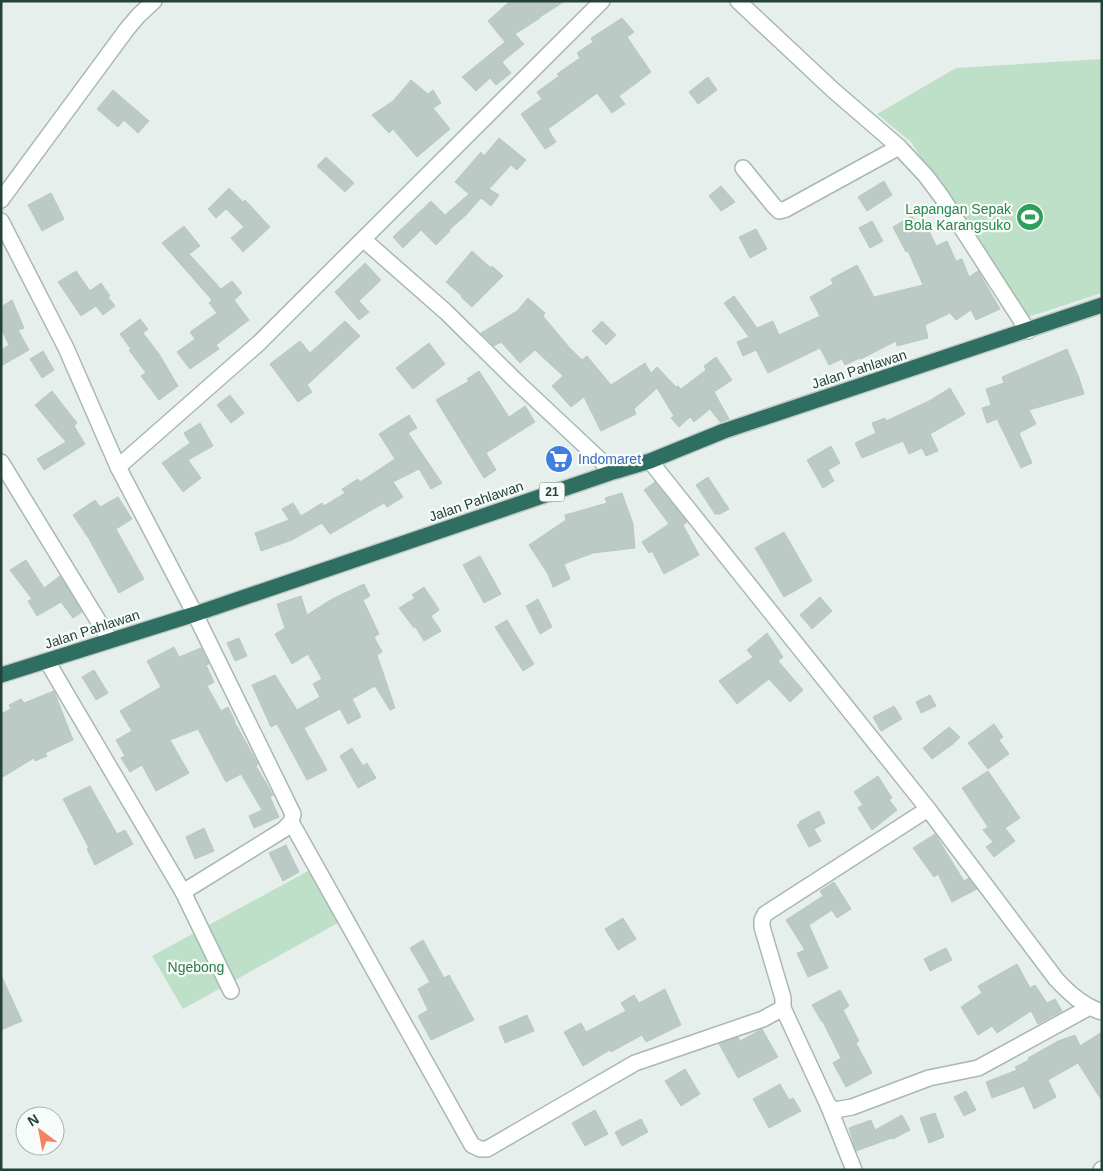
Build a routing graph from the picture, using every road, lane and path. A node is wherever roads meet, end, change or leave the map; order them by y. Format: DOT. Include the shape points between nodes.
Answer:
graph roads {
  1 [pos="154,1"];
  2 [pos="602,1"];
  3 [pos="738,1"];
  4 [pos="899,147"];
  5 [pos="743,168"];
  6 [pos="1,200"];
  7 [pos="1,221"];
  8 [pos="364,240"];
  9 [pos="1102,305"];
  10 [pos="1028,330"];
  11 [pos="650,461"];
  12 [pos="1,462"];
  13 [pos="118,467"];
  14 [pos="613,472"];
  15 [pos="195,614"];
  16 [pos="110,640"];
  17 [pos="47,661"];
  18 [pos="1,675"];
  19 [pos="928,809"];
  20 [pos="291,822"];
  21 [pos="183,892"];
  22 [pos="231,991"];
  23 [pos="783,1008"];
  24 [pos="1095,1010"];
  25 [pos="828,1105"];
  26 [pos="854,1170"];
  1 -- 6 [label="street" via="127,29"];
  2 -- 8 [label="street"];
  3 -- 4 [label="street"];
  4 -- 5 [label="street" via="779,211"];
  4 -- 10 [label="street" via="941,196"];
  7 -- 13 [label="street" via="66,348"];
  8 -- 13 [label="street" via="259,343"];
  8 -- 14 [label="street" via="446,312"];
  9 -- 10 [label="highway, Jalan Pahlawan / 21"];
  10 -- 11 [label="highway, Jalan Pahlawan / 21" via="724,431"];
  11 -- 14 [label="highway, Jalan Pahlawan / 21"];
  11 -- 19 [label="street"];
  12 -- 16 [label="street"];
  13 -- 15 [label="street"];
  14 -- 15 [label="highway, Jalan Pahlawan / 21"];
  15 -- 16 [label="highway, Jalan Pahlawan / 21"];
  15 -- 20 [label="street" via="291,806 294,814"];
  16 -- 17 [label="highway, Jalan Pahlawan / 21"];
  17 -- 18 [label="highway, Jalan Pahlawan / 21"];
  17 -- 21 [label="street"];
  19 -- 23 [label="street" via="765,914 762,927 784,998"];
  19 -- 24 [label="street" via="1056,979 1068,992"];
  20 -- 21 [label="street"];
  20 -- 23 [label="street" via="472,1145 487,1149 635,1062 764,1020"];
  21 -- 22 [label="street"];
  23 -- 25 [label="street"];
  24 -- 25 [label="street" via="978,1068 929,1078 852,1107 835,1110"];
  25 -- 26 [label="street"];
}
